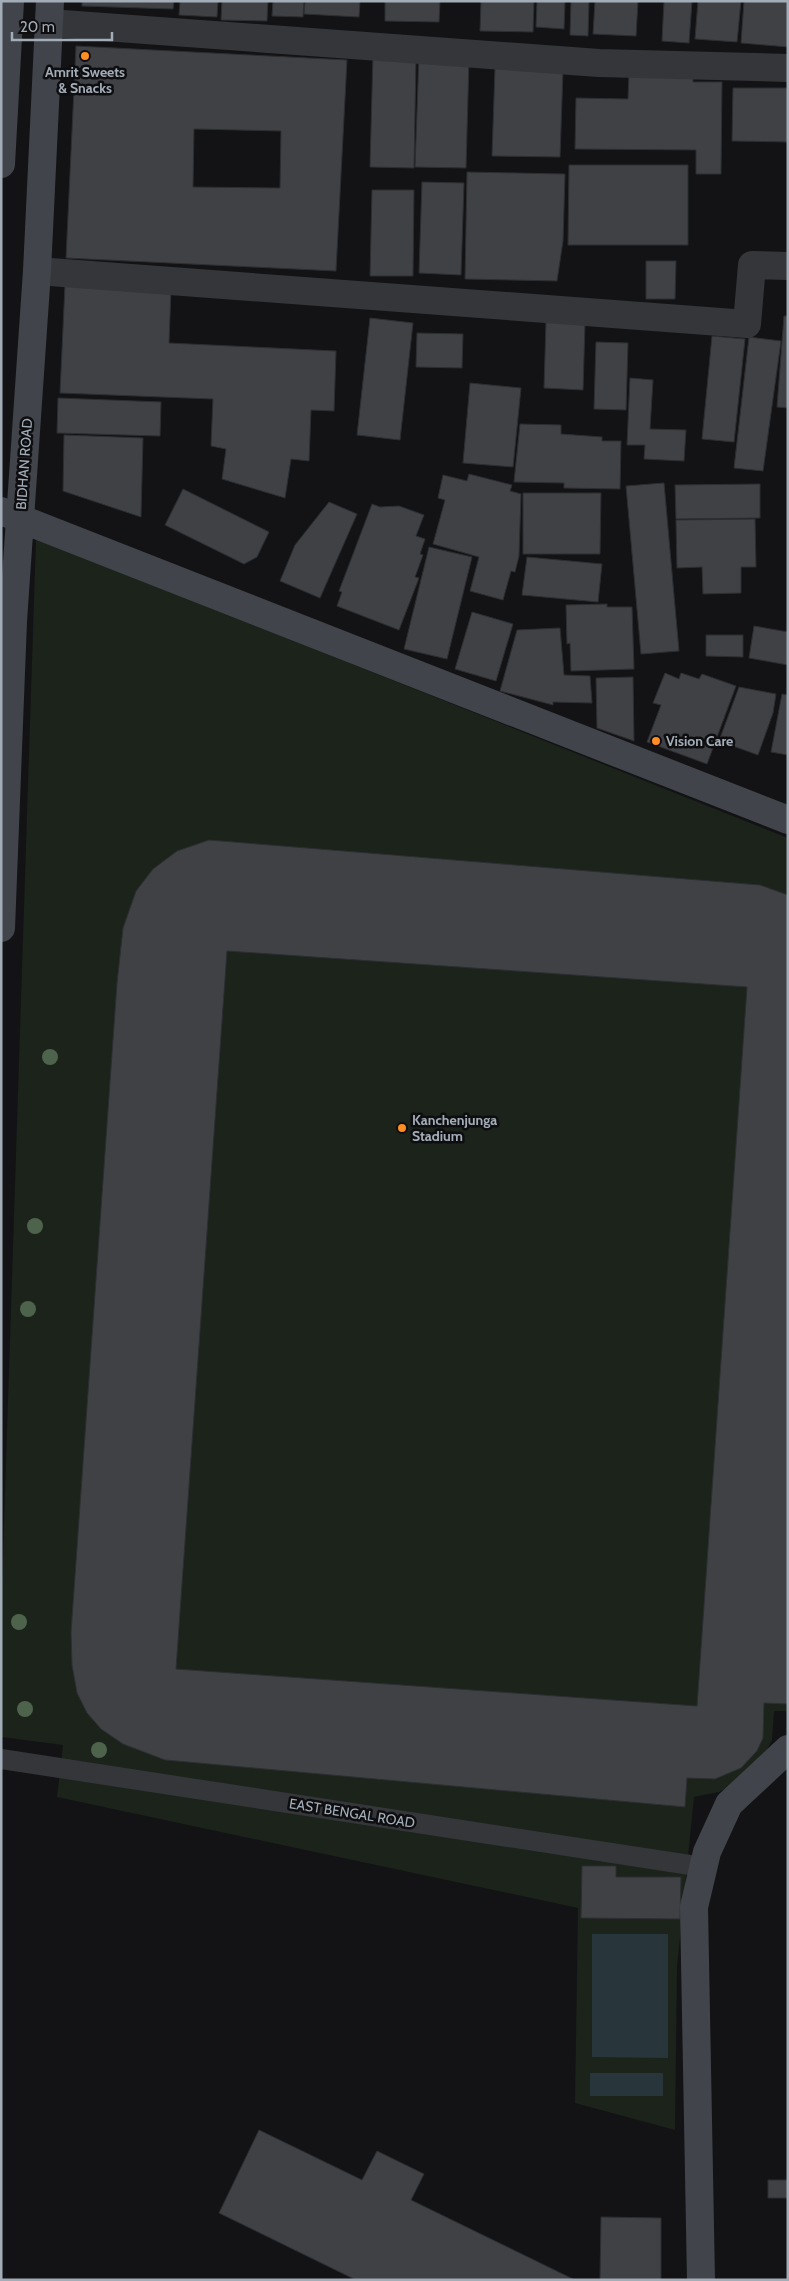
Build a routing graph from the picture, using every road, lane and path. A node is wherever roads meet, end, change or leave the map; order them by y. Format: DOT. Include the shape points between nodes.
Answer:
graph roads {
  1 [pos="10,1"];
  2 [pos="49,12"];
  3 [pos="788,68"];
  4 [pos="1,164"];
  5 [pos="788,266"];
  6 [pos="37,271"];
  7 [pos="11,515"];
  8 [pos="788,820"];
  9 [pos="1,928"];
  10 [pos="788,1749"];
  11 [pos="1,1759"];
  12 [pos="703,1867"];
  13 [pos="701,2280"];
  1 -- 4 [label="street"];
  2 -- 3 [label="street" via="599,63"];
  2 -- 6 [label="street, BIDHAN ROAD"];
  5 -- 6 [label="street" via="752,265 747,324"];
  6 -- 7 [label="street, BIDHAN ROAD"];
  7 -- 8 [label="street"];
  7 -- 9 [label="street, BIDHAN ROAD"];
  10 -- 12 [label="street" via="729,1804"];
  11 -- 12 [label="lane, EAST BENGAL ROAD"];
  12 -- 13 [label="street" via="694,1907"];
}
